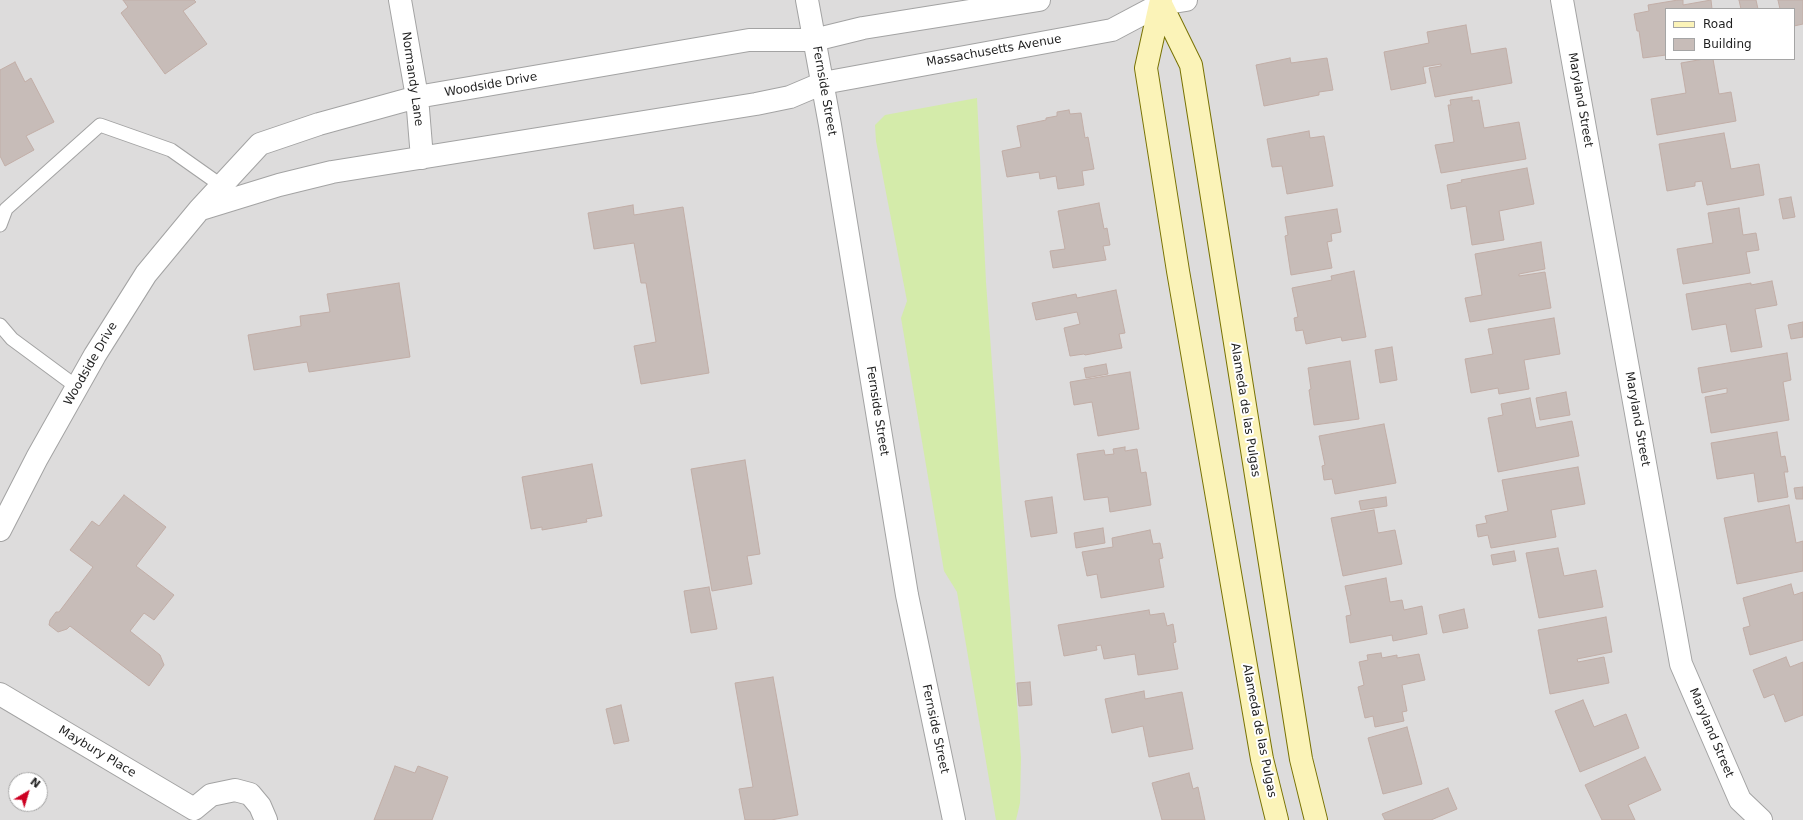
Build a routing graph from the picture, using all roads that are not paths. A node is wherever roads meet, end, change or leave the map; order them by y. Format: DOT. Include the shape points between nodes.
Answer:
graph roads {
  1 [pos="400,0"];
  2 [pos="807,0"];
  3 [pos="1039,0"];
  4 [pos="1186,0"];
  5 [pos="1562,0"];
  6 [pos="1156,2"];
  7 [pos="814,40"];
  8 [pos="822,83"];
  9 [pos="417,97"];
  10 [pos="422,158"];
  11 [pos="222,186"];
  12 [pos="199,210"];
  13 [pos="0,225"];
  14 [pos="0,325"];
  15 [pos="77,387"];
  16 [pos="0,530"];
  17 [pos="0,694"];
  18 [pos="194,815"];
  19 [pos="266,820"];
  20 [pos="954,820"];
  21 [pos="1277,820"];
  22 [pos="1316,820"];
  23 [pos="1761,820"];
  1 -- 9 [label="street, Normandy Lane"];
  2 -- 7 [label="street, Fernside Street"];
  3 -- 7 [label="street" via="863,28"];
  4 -- 6 [label="street, Massachusetts Avenue"];
  5 -- 23 [label="street, Maryland Street" via="1681,664 1740,800"];
  6 -- 8 [label="street, Massachusetts Avenue" via="1112,30"];
  6 -- 21 [label="main road, Alameda de las Pulgas" via="1146,68 1262,759"];
  6 -- 22 [label="main road, Alameda de las Pulgas" via="1191,65 1301,759"];
  7 -- 8 [label="street, Fernside Street"];
  7 -- 9 [label="street, Woodside Drive" via="750,40"];
  8 -- 10 [label="street" via="790,97 756,104"];
  8 -- 20 [label="street, Fernside Street" via="907,595"];
  9 -- 10 [label="street, Normandy Lane"];
  9 -- 11 [label="street, Woodside Drive" via="260,144"];
  10 -- 12 [label="street" via="332,172 279,185"];
  11 -- 12 [label="street, Woodside Drive"];
  11 -- 13 [label="lane" via="171,150 100,125 6,209"];
  12 -- 15 [label="street, Woodside Drive" via="146,274"];
  14 -- 15 [label="lane" via="12,339"];
  15 -- 16 [label="street, Woodside Drive"];
  17 -- 18 [label="street, Maybury Place"];
  18 -- 19 [label="street, Maybury Place" via="211,795 235,790 250,794 260,806"];
}
